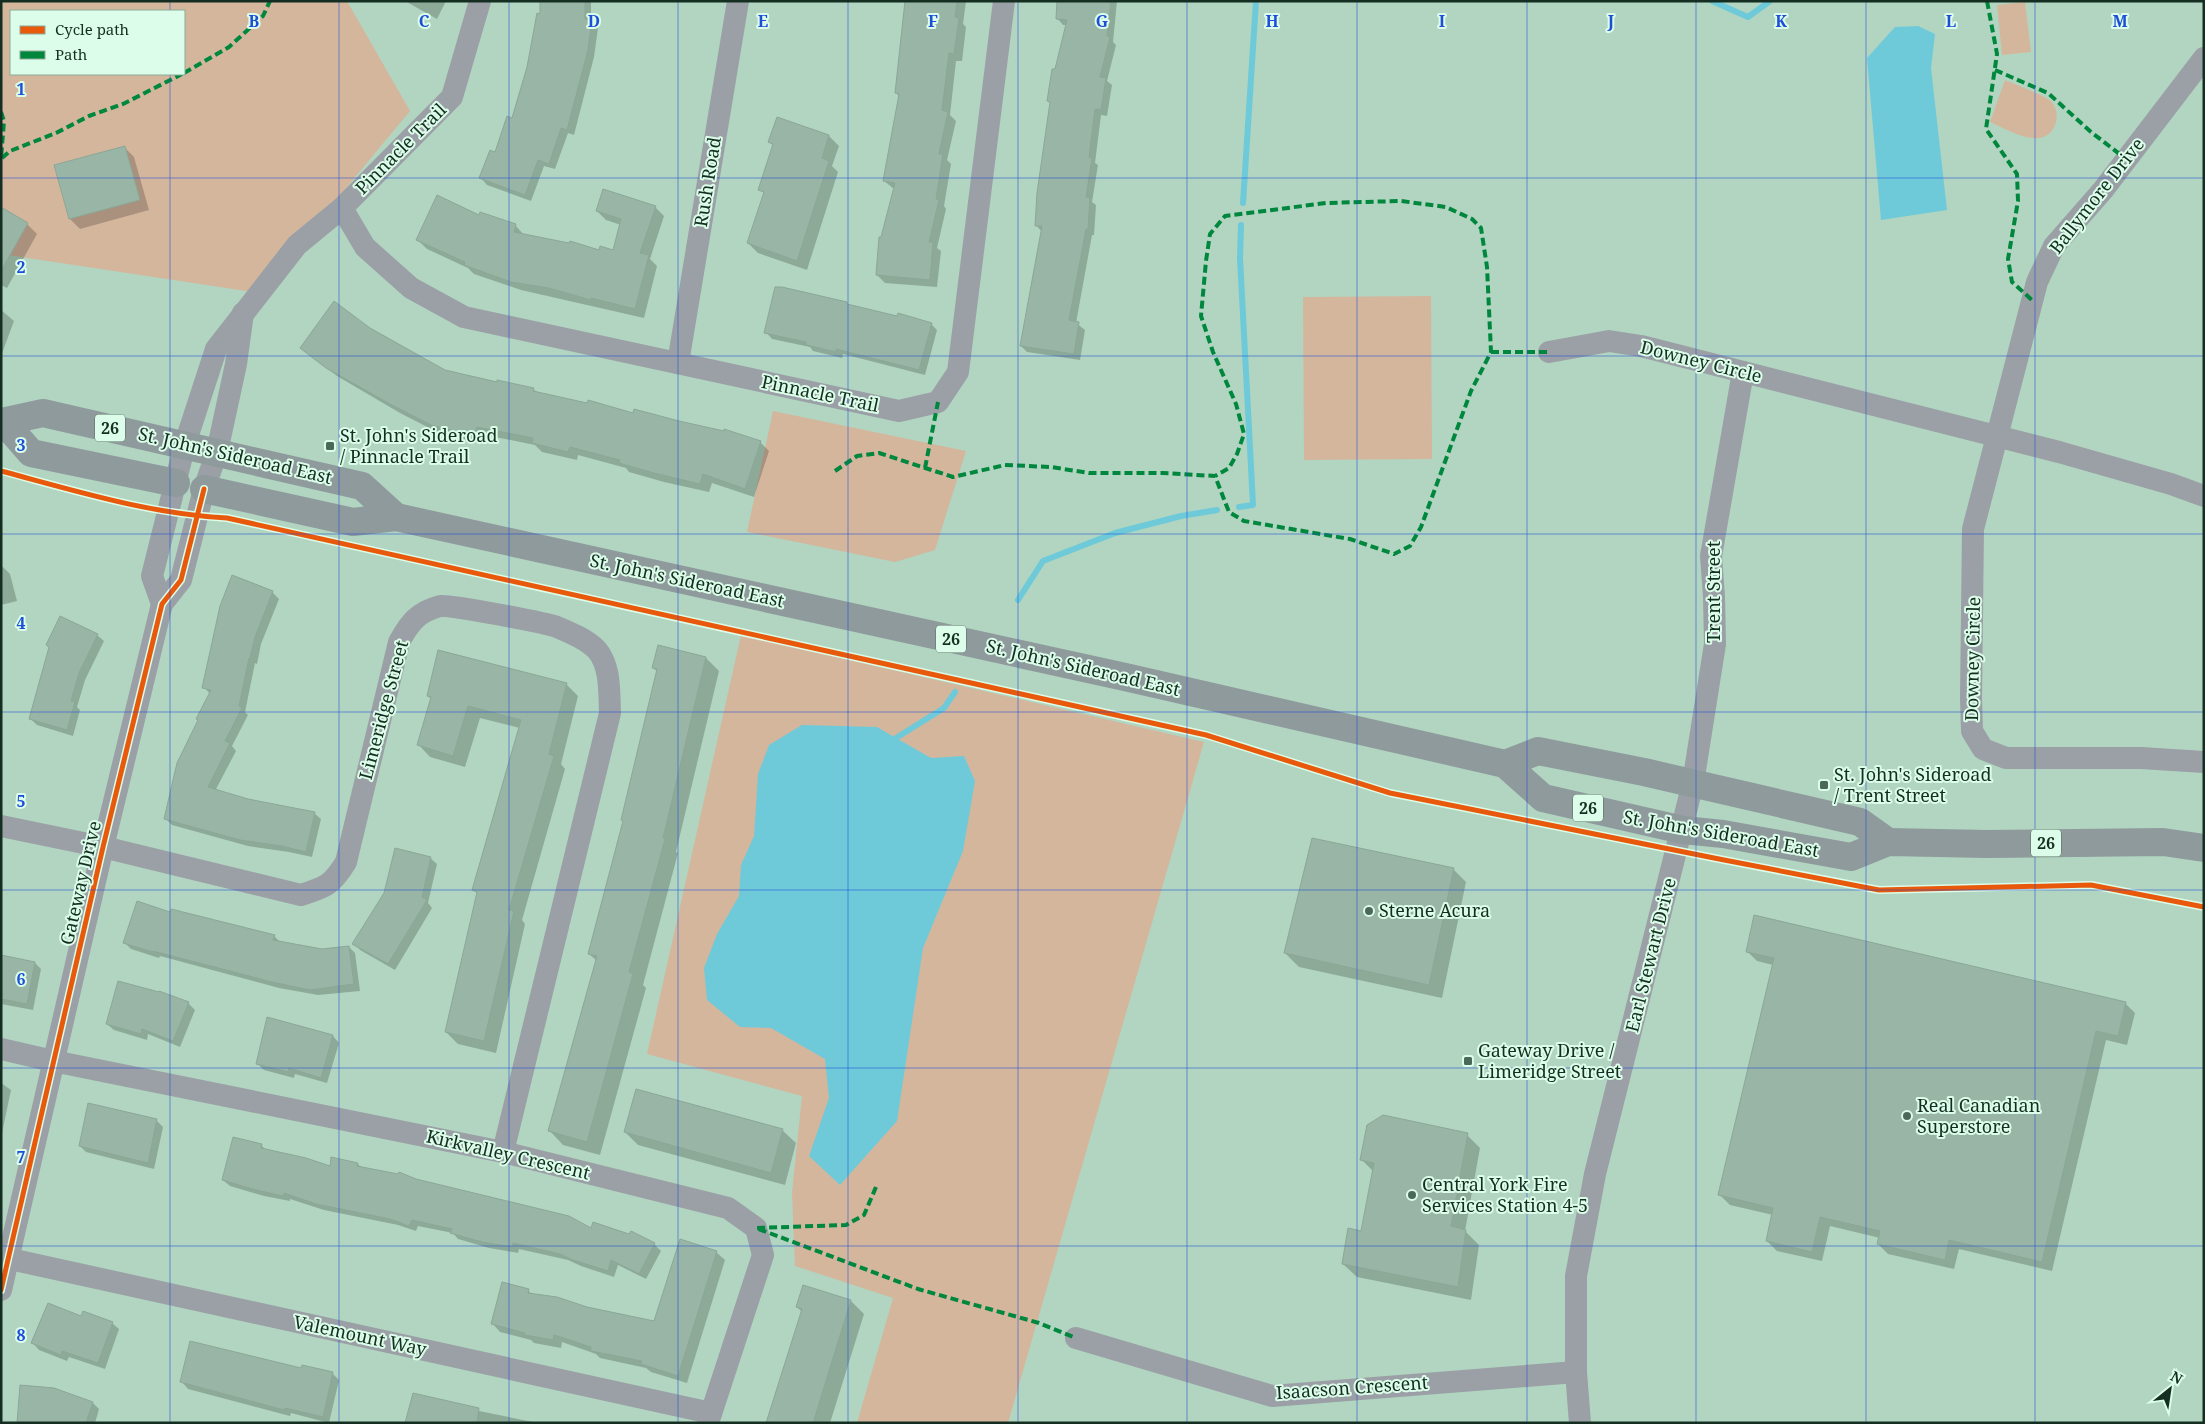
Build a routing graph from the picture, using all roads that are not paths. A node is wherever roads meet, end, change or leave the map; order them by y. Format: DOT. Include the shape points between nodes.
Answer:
graph roads {
  1 [pos="480,1"];
  2 [pos="738,1"];
  3 [pos="1004,1"];
  4 [pos="2204,58"];
  5 [pos="342,208"];
  6 [pos="243,313"];
  7 [pos="1549,352"];
  8 [pos="678,364"];
  9 [pos="1743,372"];
  10 [pos="2,422"];
  11 [pos="1997,436"];
  12 [pos="185,444"];
  13 [pos="217,452"];
  14 [pos="176,483"];
  15 [pos="204,489"];
  16 [pos="2204,496"];
  17 [pos="396,517"];
  18 [pos="162,604"];
  19 [pos="2204,762"];
  20 [pos="1505,764"];
  21 [pos="1693,783"];
  22 [pos="1,826"];
  23 [pos="1682,830"];
  24 [pos="1888,842"];
  25 [pos="103,847"];
  26 [pos="2204,848"];
  27 [pos="1,1049"];
  28 [pos="53,1061"];
  29 [pos="503,1152"];
  30 [pos="5,1258"];
  31 [pos="1,1290"];
  32 [pos="1076,1338"];
  33 [pos="1576,1372"];
  34 [pos="710,1418"];
  35 [pos="1580,1423"];
  1 -- 5 [label="street, Pinnacle Trail" via="452,97"];
  2 -- 8 [label="street, Rush Road"];
  3 -- 8 [label="street, Pinnacle Trail" via="958,372 938,402 899,411"];
  4 -- 11 [label="street, Ballymore Drive" via="2103,190 2054,246 2037,282"];
  5 -- 6 [label="street, Pinnacle Trail" via="297,245"];
  5 -- 8 [label="street, Pinnacle Trail" via="365,247 411,288 464,317"];
  6 -- 12 [label="street, Pinnacle Trail" via="216,349"];
  6 -- 13 [label="street"];
  7 -- 9 [label="street, Downey Circle" via="1609,341"];
  9 -- 11 [label="street, Downey Circle"];
  9 -- 21 [label="street, Trent Street" via="1711,556 1715,644"];
  10 -- 12 [label="main road, St. John's Sideroad East / 26" via="43,413"];
  10 -- 14 [label="main road, St. John's Sideroad East / 26" via="31,452"];
  11 -- 16 [label="street, Downey Circle" via="2162,481"];
  11 -- 19 [label="street, Downey Circle" via="1973,529 1972,731 1983,749 2006,758 2141,758"];
  12 -- 13 [label="main road, St. John's Sideroad East / 26"];
  12 -- 14 [label="street"];
  13 -- 15 [label="street"];
  13 -- 17 [label="main road, St. John's Sideroad East / 26" via="362,486"];
  14 -- 18 [label="street" via="152,576"];
  15 -- 17 [label="main road, St. John's Sideroad East / 26" via="353,522"];
  15 -- 18 [label="street, Gateway Drive" via="181,580"];
  17 -- 20 [label="main road, St. John's Sideroad East / 26"];
  18 -- 25 [label="street, Gateway Drive"];
  20 -- 21 [label="main road" via="1538,751"];
  20 -- 23 [label="main road, St. John's Sideroad East / 26" via="1542,798"];
  21 -- 23 [label="street, Earl Stewart Drive"];
  21 -- 24 [label="main road" via="1860,822"];
  22 -- 25 [label="street, Limeridge Street"];
  23 -- 24 [label="main road, St. John's Sideroad East / 26" via="1724,834 1851,858"];
  23 -- 33 [label="street, Earl Stewart Drive" via="1595,1174 1576,1276"];
  24 -- 26 [label="main road, St. John's Sideroad East / 26" via="2163,842"];
  25 -- 28 [label="street, Gateway Drive"];
  25 -- 29 [label="street, Limeridge Street" via="301,895 318,889 336,879 346,862 399,642 409,624 422,612 443,605 555,626 582,638 597,651 608,672 610,713"];
  27 -- 28 [label="street, Kirkvalley Crescent"];
  28 -- 29 [label="street, Kirkvalley Crescent"];
  28 -- 30 [label="street, Gateway Drive"];
  29 -- 34 [label="street, Kirkvalley Crescent" via="728,1208 756,1228 762,1255"];
  30 -- 31 [label="street, Gateway Drive"];
  30 -- 34 [label="street, Valemount Way"];
  32 -- 33 [label="street, Isaacson Crescent" via="1272,1396"];
  33 -- 35 [label="street, Earl Stewart Drive"];
}
